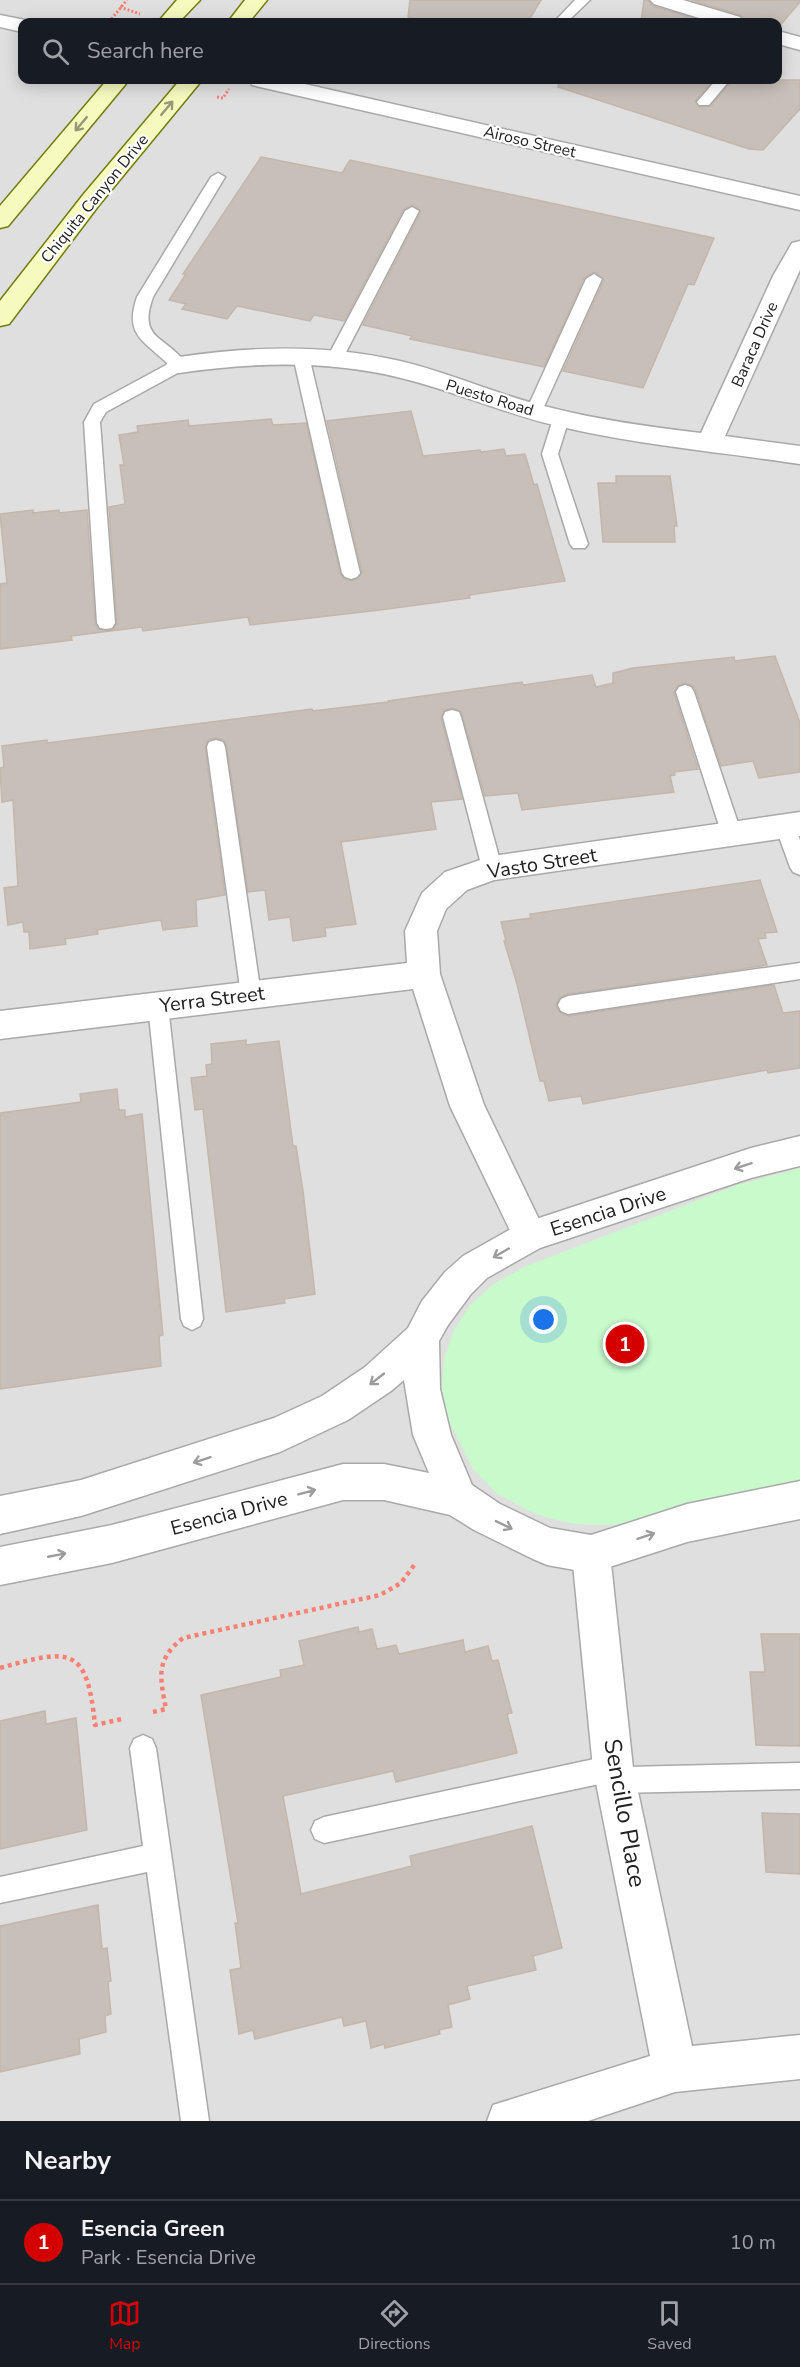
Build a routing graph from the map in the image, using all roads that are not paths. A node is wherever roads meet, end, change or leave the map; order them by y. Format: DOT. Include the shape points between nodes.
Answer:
graph roads {
  1 [pos="189,0"];
  2 [pos="256,0"];
  3 [pos="562,0"];
  4 [pos="661,0"];
  5 [pos="581,2"];
  6 [pos="172,18"];
  7 [pos="241,18"];
  8 [pos="564,18"];
  9 [pos="719,18"];
  10 [pos="0,21"];
  11 [pos="18,25"];
  12 [pos="782,39"];
  13 [pos="800,44"];
  14 [pos="115,84"];
  15 [pos="188,84"];
  16 [pos="278,84"];
  17 [pos="720,84"];
  18 [pos="704,102"];
  19 [pos="218,177"];
  20 [pos="800,203"];
  21 [pos="412,211"];
  22 [pos="0,221"];
  23 [pos="800,248"];
  24 [pos="594,279"];
  25 [pos="0,318"];
  26 [pos="301,356"];
  27 [pos="334,357"];
  28 [pos="179,365"];
  29 [pos="534,411"];
  30 [pos="561,419"];
  31 [pos="710,441"];
  32 [pos="800,455"];
  33 [pos="579,544"];
  34 [pos="351,573"];
  35 [pos="106,623"];
  36 [pos="685,692"];
  37 [pos="452,717"];
  38 [pos="216,747"];
  39 [pos="792,825"];
  40 [pos="732,835"];
  41 [pos="800,867"];
  42 [pos="492,868"];
  43 [pos="800,971"];
  44 [pos="424,974"];
  45 [pos="251,995"];
  46 [pos="568,1005"];
  47 [pos="158,1006"];
  48 [pos="0,1025"];
  49 [pos="800,1151"];
  50 [pos="530,1236"];
  51 [pos="192,1319"];
  52 [pos="421,1340"];
  53 [pos="458,1498"];
  54 [pos="800,1500"];
  55 [pos="0,1515"];
  56 [pos="591,1554"];
  57 [pos="0,1566"];
  58 [pos="143,1748"];
  59 [pos="615,1774"];
  60 [pos="800,1776"];
  61 [pos="324,1830"];
  62 [pos="157,1857"];
  63 [pos="0,1890"];
  64 [pos="800,2057"];
  65 [pos="675,2070"];
  66 [pos="195,2121"];
  67 [pos="509,2121"];
  1 -- 6 [label="main road"];
  2 -- 7 [label="main road"];
  3 -- 5 [label="lane"];
  4 -- 9 [label="street"];
  5 -- 8 [label="lane"];
  10 -- 11 [label="street"];
  12 -- 13 [label="street"];
  14 -- 22 [label="main road, one-way"];
  25 -- 15 [label="main road, Chiquita Canyon Drive, one-way"];
  16 -- 20 [label="street, Airoso Street"];
  17 -- 18 [label="lane"];
  19 -- 28 [label="lane" via="145,297 139,314 141,330"];
  21 -- 27 [label="lane"];
  23 -- 31 [label="street, Baraca Drive"];
  24 -- 29 [label="lane"];
  26 -- 27 [label="street, Puesto Road"];
  26 -- 28 [label="street, Puesto Road" via="216,358"];
  26 -- 34 [label="lane"];
  27 -- 29 [label="street, Puesto Road" via="430,378"];
  28 -- 35 [label="lane" via="100,408 92,422"];
  29 -- 30 [label="street, Puesto Road"];
  30 -- 31 [label="street, Puesto Road"];
  30 -- 33 [label="lane" via="550,454"];
  31 -- 32 [label="street, Puesto Road"];
  36 -- 40 [label="lane"];
  37 -- 42 [label="lane"];
  38 -- 45 [label="lane"];
  39 -- 40 [label="street, Vasto Street"];
  39 -- 41 [label="lane"];
  40 -- 42 [label="street, Vasto Street"];
  42 -- 44 [label="street, Vasto Street" via="456,881 433,902 422,930"];
  43 -- 46 [label="lane"];
  44 -- 45 [label="street, Yerra Street"];
  44 -- 50 [label="street, Vasto Street" via="467,1106"];
  45 -- 47 [label="street, Yerra Street"];
  47 -- 48 [label="street, Yerra Street"];
  47 -- 51 [label="lane"];
  49 -- 50 [label="street, Esencia Drive, one-way"];
  50 -- 52 [label="street, Esencia Drive, one-way" via="458,1283"];
  52 -- 53 [label="street, Esencia Drive" via="422,1389 432,1435"];
  52 -- 55 [label="street, Esencia Drive, one-way" via="369,1385 335,1408 280,1434 81,1498"];
  53 -- 56 [label="street, Esencia Drive, one-way" via="547,1546"];
  57 -- 53 [label="street, Esencia Drive, one-way" via="112,1544 343,1482 384,1482"];
  56 -- 54 [label="street, Esencia Drive, one-way" via="687,1523"];
  56 -- 59 [label="street, Sencillo Place"];
  58 -- 62 [label="lane"];
  59 -- 60 [label="lane"];
  59 -- 61 [label="lane"];
  59 -- 65 [label="street, Sencillo Place"];
  62 -- 63 [label="lane"];
  62 -- 66 [label="lane"];
  64 -- 65 [label="street"];
  65 -- 67 [label="street"];
}
